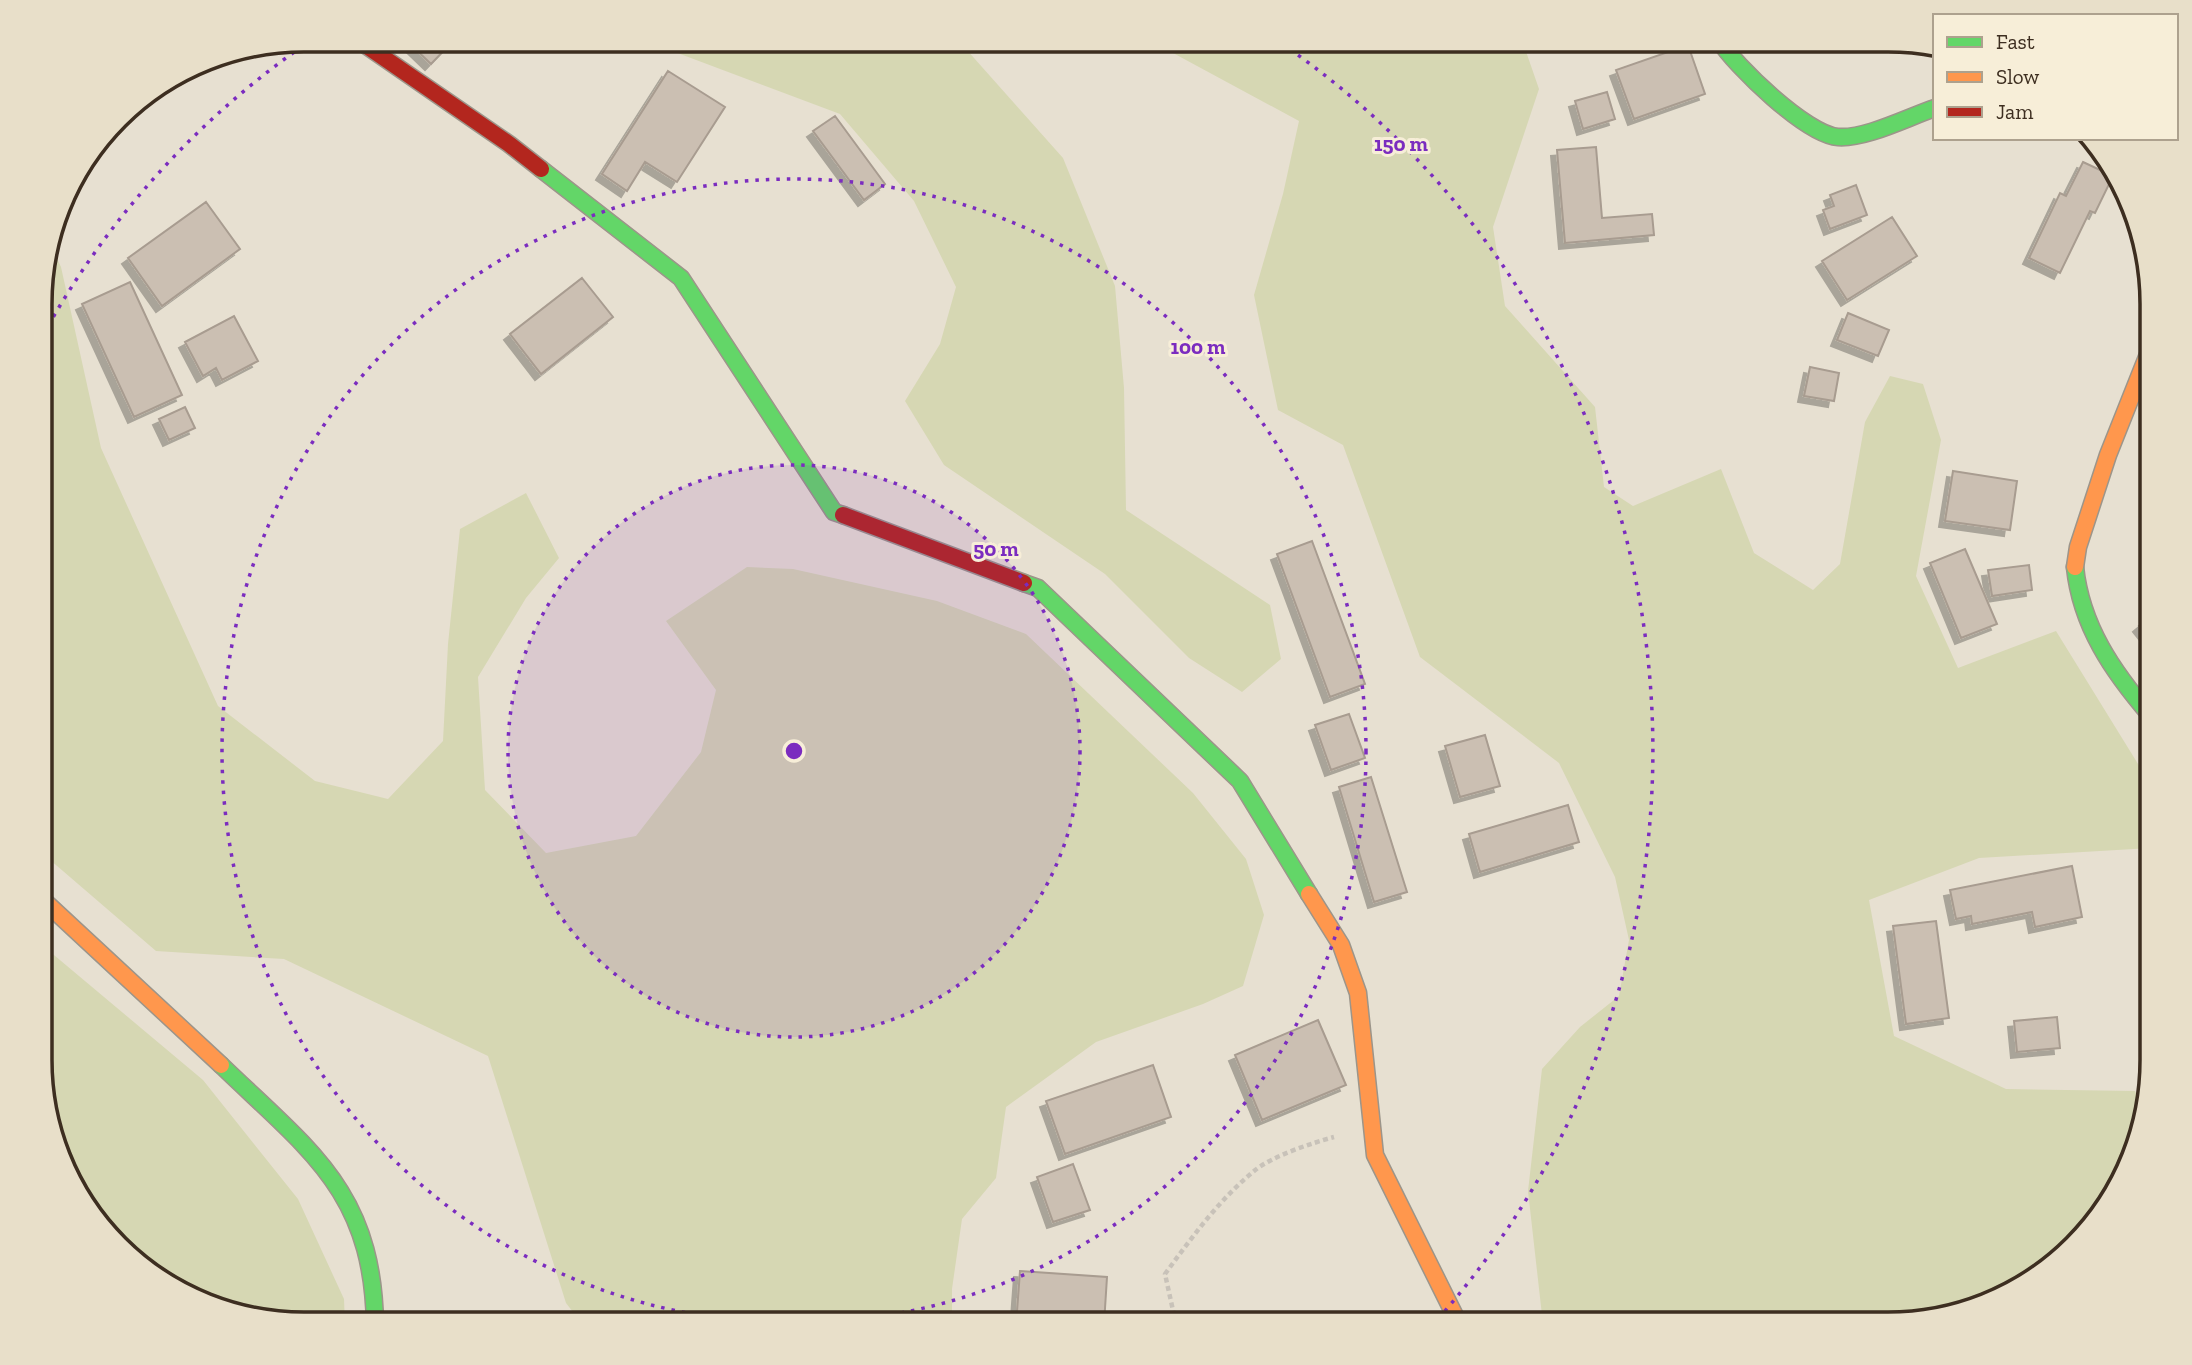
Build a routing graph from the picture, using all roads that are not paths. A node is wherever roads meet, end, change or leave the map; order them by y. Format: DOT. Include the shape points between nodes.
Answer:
graph roads {
  1 [pos="375,52"];
  2 [pos="1727,52"];
  3 [pos="1933,109"];
  4 [pos="2140,376"];
  5 [pos="2140,704"];
  6 [pos="52,907"];
  7 [pos="375,1312"];
  8 [pos="1453,1312"];
  1 -- 8 [label="street" via="509,144 681,278 834,512 1038,588 1240,781 1341,944 1358,993 1375,1156"];
  2 -- 3 [label="street" via="1808,127 1836,138"];
  4 -- 5 [label="street" via="2075,560 2084,612 2099,647"];
  6 -- 7 [label="street" via="116,962 315,1155 344,1197 367,1245"];
}
